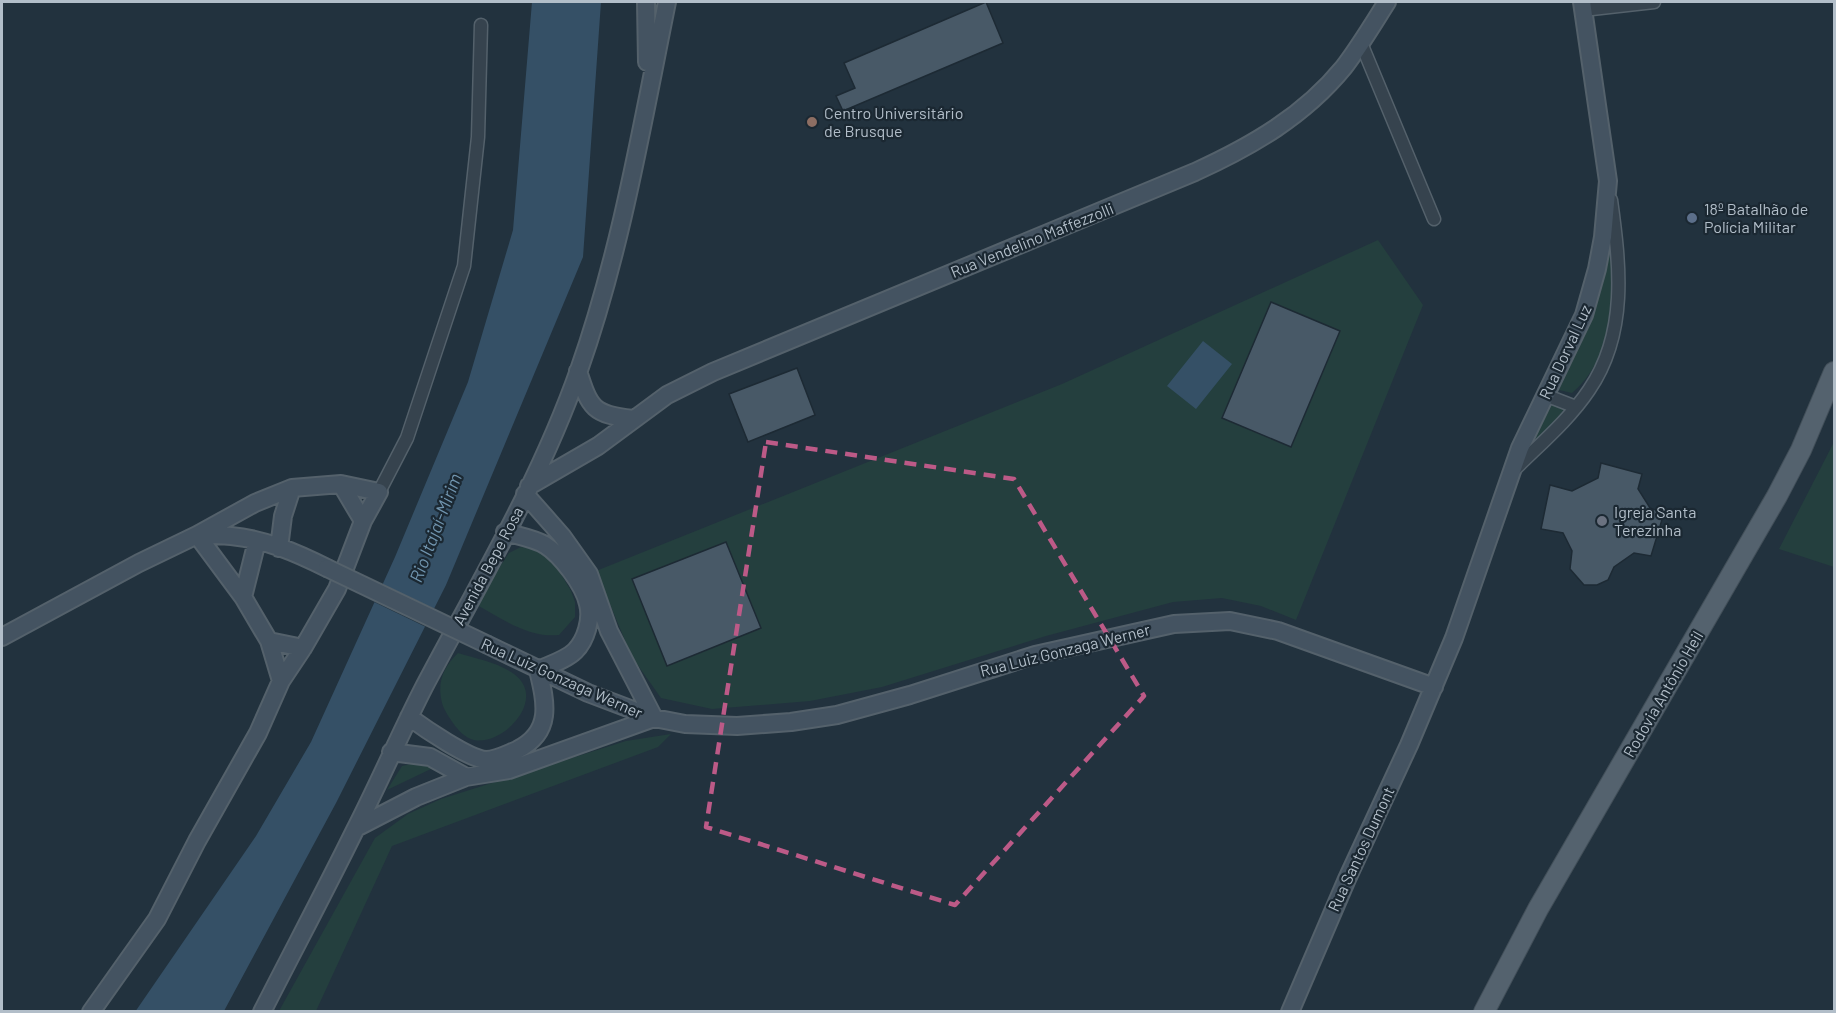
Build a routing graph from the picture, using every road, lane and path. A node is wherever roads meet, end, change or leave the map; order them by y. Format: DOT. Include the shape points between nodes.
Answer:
graph roads {
  1 [pos="646,2"];
  2 [pos="667,2"];
  3 [pos="1387,2"];
  4 [pos="1654,2"];
  5 [pos="1583,6"];
  6 [pos="481,26"];
  7 [pos="1361,43"];
  8 [pos="647,96"];
  9 [pos="1608,181"];
  10 [pos="1434,219"];
  11 [pos="578,371"];
  12 [pos="1834,372"];
  13 [pos="1545,395"];
  14 [pos="1576,407"];
  15 [pos="633,420"];
  16 [pos="1509,476"];
  17 [pos="340,484"];
  18 [pos="292,488"];
  19 [pos="527,490"];
  20 [pos="379,492"];
  21 [pos="363,521"];
  22 [pos="505,532"];
  23 [pos="197,535"];
  24 [pos="257,540"];
  25 [pos="279,548"];
  26 [pos="243,597"];
  27 [pos="2,638"];
  28 [pos="269,641"];
  29 [pos="303,648"];
  30 [pos="538,670"];
  31 [pos="281,681"];
  32 [pos="1434,687"];
  33 [pos="408,717"];
  34 [pos="654,718"];
  35 [pos="391,752"];
  36 [pos="466,777"];
  37 [pos="356,828"];
  38 [pos="91,1011"];
  39 [pos="262,1011"];
  40 [pos="1290,1011"];
  41 [pos="1484,1011"];
  1 -- 8 [label="main road, Avenida Bepe Rosa"];
  2 -- 8 [label="main road, Avenida Bepe Rosa"];
  3 -- 7 [label="main road, Rua Vendelino Maffezzolli"];
  4 -- 5 [label="street"];
  5 -- 9 [label="main road, Rua Dorval Luz"];
  6 -- 20 [label="street" via="478,137 464,266 407,438"];
  7 -- 10 [label="street"];
  7 -- 15 [label="main road, Rua Vendelino Maffezzolli" via="1308,104 1286,123 1235,154 713,372 667,395"];
  8 -- 11 [label="main road, Avenida Bepe Rosa" via="618,239"];
  9 -- 13 [label="main road, Rua Dorval Luz" via="1604,237 1590,297"];
  9 -- 14 [label="street" via="1618,246 1617,314 1600,372"];
  11 -- 15 [label="main road" via="590,403 598,412"];
  11 -- 19 [label="main road, Avenida Bepe Rosa" via="554,435"];
  12 -- 41 [label="main road, Rodovia Antônio Heil" via="1777,496 1538,909"];
  13 -- 14 [label="street"];
  13 -- 16 [label="main road, Rua Dorval Luz"];
  14 -- 16 [label="street"];
  15 -- 19 [label="main road, Rua Vendelino Maffezzolli"];
  16 -- 32 [label="main road, Rua Dorval Luz"];
  17 -- 18 [label="main road"];
  17 -- 20 [label="main road"];
  17 -- 21 [label="main road"];
  18 -- 23 [label="main road"];
  18 -- 25 [label="main road" via="282,516"];
  19 -- 22 [label="main road, Avenida Bepe Rosa"];
  19 -- 34 [label="main road" via="589,574 609,631"];
  20 -- 21 [label="main road"];
  21 -- 29 [label="main road" via="337,589"];
  22 -- 30 [label="main road" via="547,547 577,580 589,604 587,632 574,651"];
  22 -- 33 [label="main road, Avenida Bepe Rosa"];
  23 -- 24 [label="main road, Rua Luiz Gonzaga Werner"];
  23 -- 26 [label="main road"];
  23 -- 27 [label="main road, Rua Luiz Gonzaga Werner"];
  24 -- 25 [label="main road, Rua Luiz Gonzaga Werner"];
  24 -- 26 [label="main road"];
  25 -- 30 [label="main road, Rua Luiz Gonzaga Werner, bridge"];
  26 -- 28 [label="main road"];
  28 -- 29 [label="main road"];
  28 -- 31 [label="main road"];
  29 -- 31 [label="main road"];
  30 -- 33 [label="main road" via="544,693 542,727 527,745 503,756 486,760 467,754"];
  30 -- 34 [label="main road, Rua Luiz Gonzaga Werner"];
  31 -- 38 [label="main road" via="258,733 157,919"];
  32 -- 34 [label="main road, Rua Luiz Gonzaga Werner" via="1278,631 1213,620 1174,624 1054,650 837,714 737,726"];
  32 -- 40 [label="main road, Rua Santos Dumont"];
  33 -- 35 [label="main road, Avenida Bepe Rosa"];
  34 -- 36 [label="main road" via="509,770"];
  35 -- 36 [label="main road" via="430,757"];
  35 -- 37 [label="main road, Avenida Bepe Rosa"];
  36 -- 37 [label="main road"];
  37 -- 39 [label="main road, Avenida Bepe Rosa"];
}
